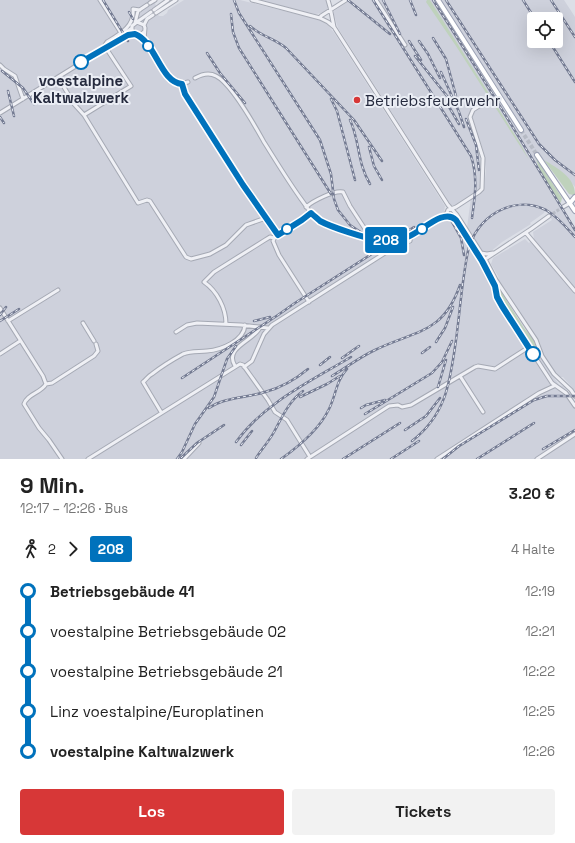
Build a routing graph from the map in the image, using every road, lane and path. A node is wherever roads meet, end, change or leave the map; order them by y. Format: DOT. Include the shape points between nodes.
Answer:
graph roads {
  1 [pos="100,0"];
  2 [pos="155,0"];
  3 [pos="167,0"];
  4 [pos="176,0"];
  5 [pos="252,0"];
  6 [pos="328,0"];
  7 [pos="346,0"];
  8 [pos="376,0"];
  9 [pos="438,0"];
  10 [pos="140,10"];
  11 [pos="331,10"];
  12 [pos="154,12"];
  13 [pos="135,14"];
  14 [pos="320,18"];
  15 [pos="134,23"];
  16 [pos="144,24"];
  17 [pos="334,27"];
  18 [pos="132,28"];
  19 [pos="144,32"];
  20 [pos="136,35"];
  21 [pos="121,36"];
  22 [pos="144,40"];
  23 [pos="405,45"];
  24 [pos="106,48"];
  25 [pos="0,65"];
  26 [pos="58,77"];
  27 [pos="196,78"];
  28 [pos="188,82"];
  29 [pos="182,84"];
  30 [pos="23,99"];
  31 [pos="487,101"];
  32 [pos="0,113"];
  33 [pos="84,115"];
  34 [pos="521,130"];
  35 [pos="537,154"];
  36 [pos="575,197"];
  37 [pos="575,202"];
  38 [pos="570,203"];
  39 [pos="306,207"];
  40 [pos="563,207"];
  41 [pos="451,209"];
  42 [pos="575,211"];
  43 [pos="311,213"];
  44 [pos="446,215"];
  45 [pos="549,216"];
  46 [pos="266,218"];
  47 [pos="526,233"];
  48 [pos="278,235"];
  49 [pos="411,236"];
  50 [pos="274,238"];
  51 [pos="371,238"];
  52 [pos="496,252"];
  53 [pos="481,253"];
  54 [pos="382,255"];
  55 [pos="484,260"];
  56 [pos="58,290"];
  57 [pos="575,291"];
  58 [pos="309,302"];
  59 [pos="0,308"];
  60 [pos="8,321"];
  61 [pos="83,323"];
  62 [pos="226,324"];
  63 [pos="245,325"];
  64 [pos="260,327"];
  65 [pos="268,328"];
  66 [pos="176,332"];
  67 [pos="20,340"];
  68 [pos="529,347"];
  69 [pos="0,354"];
  70 [pos="234,366"];
  71 [pos="244,366"];
  72 [pos="460,376"];
  73 [pos="46,384"];
  74 [pos="554,386"];
  75 [pos="575,396"];
  76 [pos="575,406"];
  77 [pos="161,412"];
  78 [pos="483,412"];
  79 [pos="575,434"];
  80 [pos="199,443"];
  81 [pos="310,457"];
  82 [pos="62,459"];
  83 [pos="88,459"];
  84 [pos="184,459"];
  85 [pos="307,459"];
  86 [pos="437,459"];
  87 [pos="537,459"];
  1 -- 21 [label="street"];
  2 -- 10 [label="street"];
  3 -- 12 [label="street"];
  4 -- 12 [label="street"];
  5 -- 14 [label="street"];
  6 -- 11 [label="street"];
  7 -- 11 [label="street"];
  8 -- 23 [label="street"];
  9 -- 34 [label="main road"];
  10 -- 13 [label="street"];
  10 -- 13 [label="street" via="133,9"];
  11 -- 14 [label="street"];
  11 -- 17 [label="street"];
  12 -- 15 [label="street"];
  12 -- 16 [label="street"];
  13 -- 15 [label="street"];
  14 -- 17 [label="street"];
  15 -- 16 [label="street"];
  15 -- 18 [label="street"];
  15 -- 21 [label="street"];
  16 -- 19 [label="street"];
  17 -- 41 [label="street"];
  18 -- 20 [label="street"];
  18 -- 21 [label="street"];
  19 -- 20 [label="street"];
  19 -- 22 [label="street"];
  20 -- 21 [label="street"];
  20 -- 22 [label="street"];
  21 -- 24 [label="street"];
  21 -- 24 [label="street" via="106,43"];
  22 -- 29 [label="street" via="169,76"];
  24 -- 26 [label="street"];
  24 -- 33 [label="street" via="130,86"];
  25 -- 30 [label="street" via="15,76"];
  26 -- 30 [label="street"];
  26 -- 33 [label="street" via="74,104"];
  27 -- 39 [label="street" via="212,74 226,84"];
  28 -- 29 [label="street"];
  29 -- 46 [label="street" via="185,94"];
  30 -- 32 [label="street"];
  31 -- 41 [label="street" via="473,110 470,117 483,158 482,189"];
  33 -- 46 [label="street" via="138,203 150,201 186,257 210,254 226,245 246,225"];
  35 -- 38 [label="main road"];
  36 -- 38 [label="main road"];
  37 -- 38 [label="main road"];
  38 -- 40 [label="street"];
  38 -- 42 [label="main road"];
  39 -- 43 [label="street"];
  39 -- 51 [label="street" via="327,195 343,192"];
  41 -- 44 [label="street"];
  41 -- 53 [label="street"];
  43 -- 48 [label="street"];
  43 -- 51 [label="street" via="324,223"];
  44 -- 49 [label="street"];
  44 -- 55 [label="street" via="456,220"];
  45 -- 47 [label="street"];
  46 -- 48 [label="street"];
  47 -- 52 [label="street"];
  47 -- 57 [label="street"];
  48 -- 50 [label="street"];
  49 -- 51 [label="street" via="390,240"];
  49 -- 54 [label="street" via="410,241 399,244"];
  50 -- 58 [label="street" via="276,250"];
  50 -- 62 [label="street" via="265,240 204,282 211,288 223,308"];
  51 -- 54 [label="street"];
  52 -- 53 [label="street"];
  52 -- 55 [label="street"];
  53 -- 55 [label="street"];
  54 -- 58 [label="street"];
  55 -- 68 [label="street" via="500,302"];
  55 -- 75 [label="street" via="554,374"];
  56 -- 60 [label="street"];
  58 -- 65 [label="street"];
  59 -- 60 [label="street"];
  60 -- 67 [label="street"];
  61 -- 73 [label="street" via="98,351 52,383"];
  62 -- 63 [label="street"];
  62 -- 66 [label="street" via="188,324"];
  63 -- 64 [label="street"];
  63 -- 77 [label="street" via="243,334 232,342 210,351 183,354 143,382"];
  64 -- 65 [label="street"];
  64 -- 70 [label="street" via="258,332 236,350"];
  65 -- 71 [label="street" via="252,361"];
  67 -- 69 [label="street"];
  67 -- 73 [label="street"];
  68 -- 72 [label="street" via="495,369 477,366"];
  68 -- 74 [label="street"];
  70 -- 71 [label="street"];
  70 -- 77 [label="street"];
  71 -- 81 [label="street" via="275,412 287,420"];
  72 -- 78 [label="street"];
  72 -- 81 [label="street" via="410,405 389,406"];
  73 -- 82 [label="street" via="24,402"];
  74 -- 76 [label="street" via="566,393"];
  74 -- 86 [label="street" via="539,392"];
  77 -- 83 [label="street"];
  79 -- 87 [label="street"];
  80 -- 84 [label="street"];
  81 -- 85 [label="street"];
}
